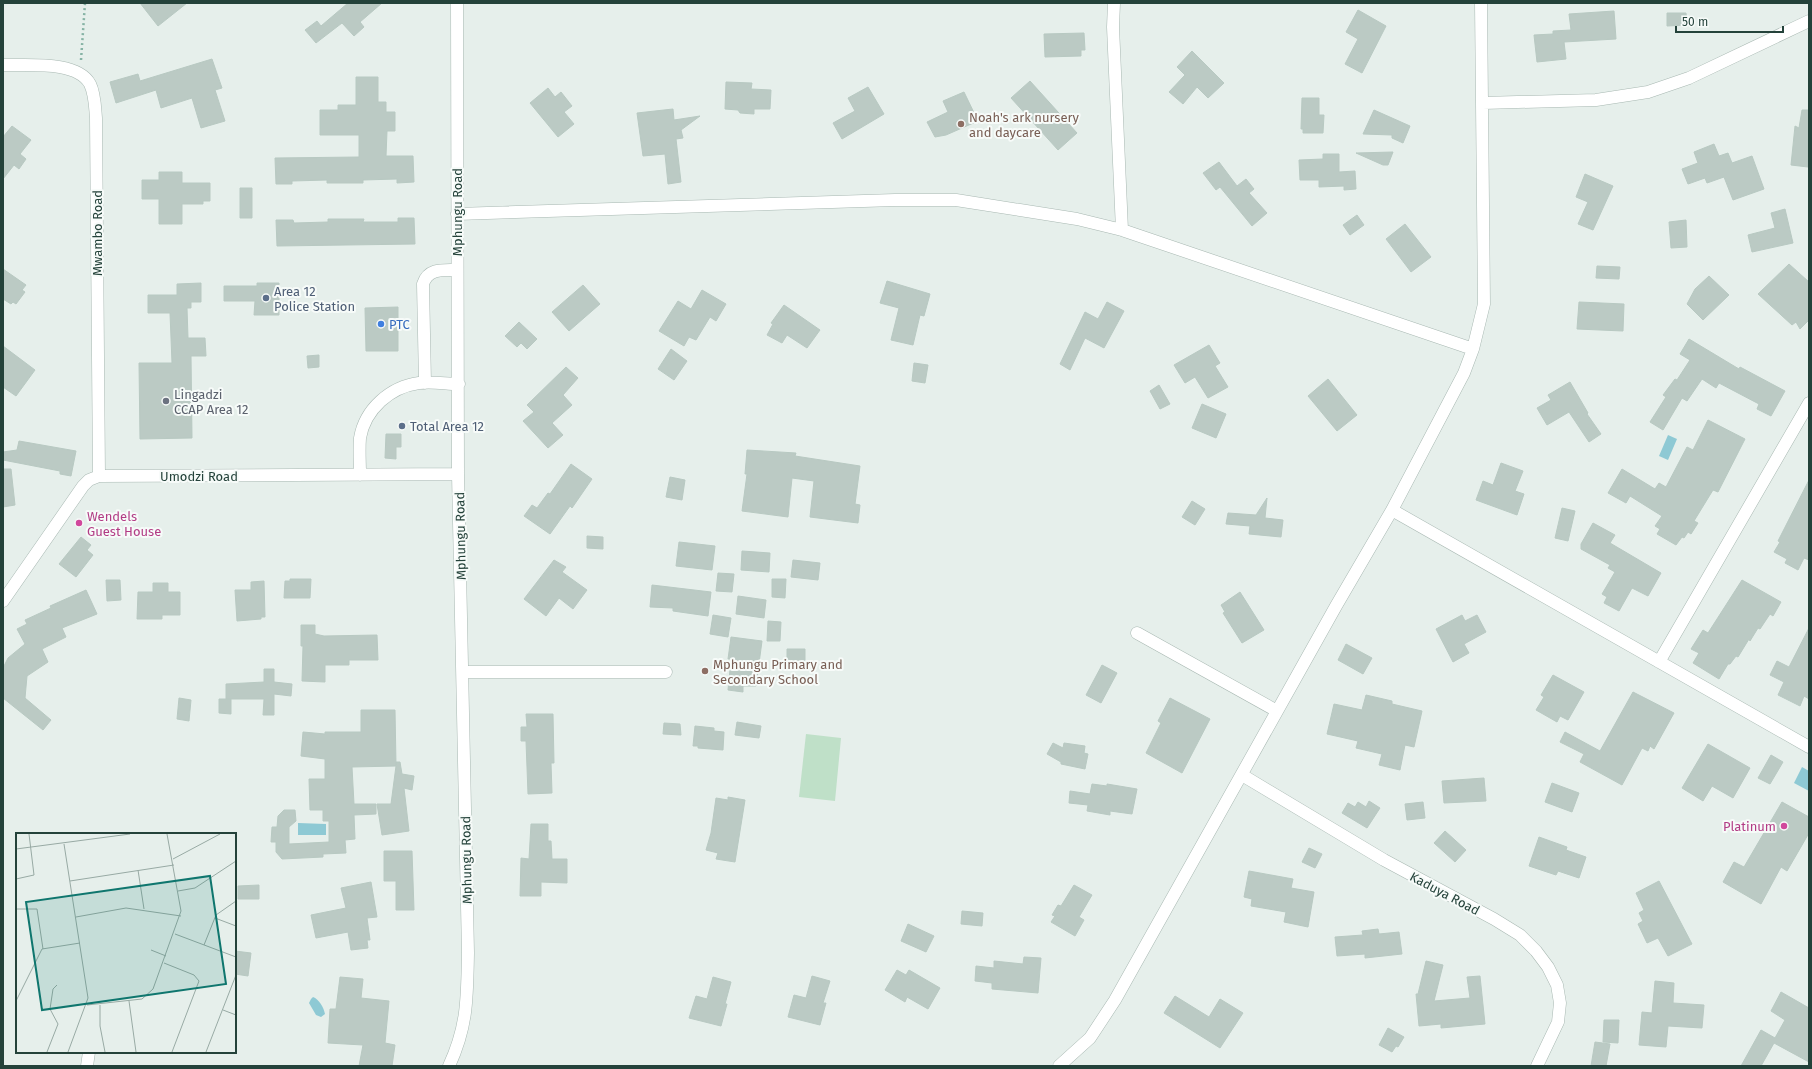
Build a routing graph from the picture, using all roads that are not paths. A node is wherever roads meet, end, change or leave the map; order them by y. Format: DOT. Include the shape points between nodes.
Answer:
graph roads {
  1 [pos="457,3"];
  2 [pos="1114,3"];
  3 [pos="1481,3"];
  4 [pos="1809,21"];
  5 [pos="3,65"];
  6 [pos="1483,103"];
  7 [pos="457,214"];
  8 [pos="1122,230"];
  9 [pos="457,270"];
  10 [pos="1473,349"];
  11 [pos="425,383"];
  12 [pos="458,384"];
  13 [pos="1809,403"];
  14 [pos="1806,416"];
  15 [pos="458,474"];
  16 [pos="360,475"];
  17 [pos="99,476"];
  18 [pos="1392,510"];
  19 [pos="3,601"];
  20 [pos="1137,633"];
  21 [pos="1659,662"];
  22 [pos="462,672"];
  23 [pos="666,672"];
  24 [pos="1277,711"];
  25 [pos="1809,747"];
  26 [pos="1242,774"];
  27 [pos="89,1053"];
  28 [pos="87,1066"];
  29 [pos="449,1066"];
  30 [pos="1059,1066"];
  31 [pos="1537,1066"];
  1 -- 7 [label="street, Mphungu Road"];
  2 -- 8 [label="street"];
  3 -- 6 [label="street"];
  4 -- 6 [label="street" via="1688,78 1648,92 1596,100"];
  5 -- 17 [label="street, Mwambo Road" via="59,67 80,73 90,84 93,92 96,118"];
  6 -- 10 [label="street" via="1484,304"];
  7 -- 8 [label="street" via="956,200 1077,219"];
  7 -- 9 [label="street, Mphungu Road"];
  8 -- 10 [label="street"];
  9 -- 11 [label="street" via="434,271 426,276 423,284"];
  9 -- 12 [label="street, Mphungu Road"];
  10 -- 18 [label="street" via="1464,373"];
  11 -- 12 [label="street"];
  11 -- 16 [label="street" via="407,385 396,390 386,396 369,414 360,437"];
  12 -- 15 [label="street, Mphungu Road"];
  13 -- 14 [label="street"];
  14 -- 21 [label="street"];
  15 -- 16 [label="street, Umodzi Road"];
  15 -- 22 [label="street, Mphungu Road"];
  16 -- 17 [label="street, Umodzi Road"];
  17 -- 19 [label="street" via="83,486"];
  18 -- 21 [label="street"];
  18 -- 24 [label="street"];
  20 -- 24 [label="street"];
  21 -- 25 [label="street"];
  22 -- 23 [label="street"];
  22 -- 29 [label="street, Mphungu Road" via="467,987 466,1015 457,1050"];
  24 -- 26 [label="street"];
  26 -- 30 [label="street" via="1103,1020 1090,1038"];
  26 -- 31 [label="street, Kaduya Road" via="1384,860 1520,935 1548,967 1557,985 1560,1003 1558,1022"];
  27 -- 28 [label="street"];
}
